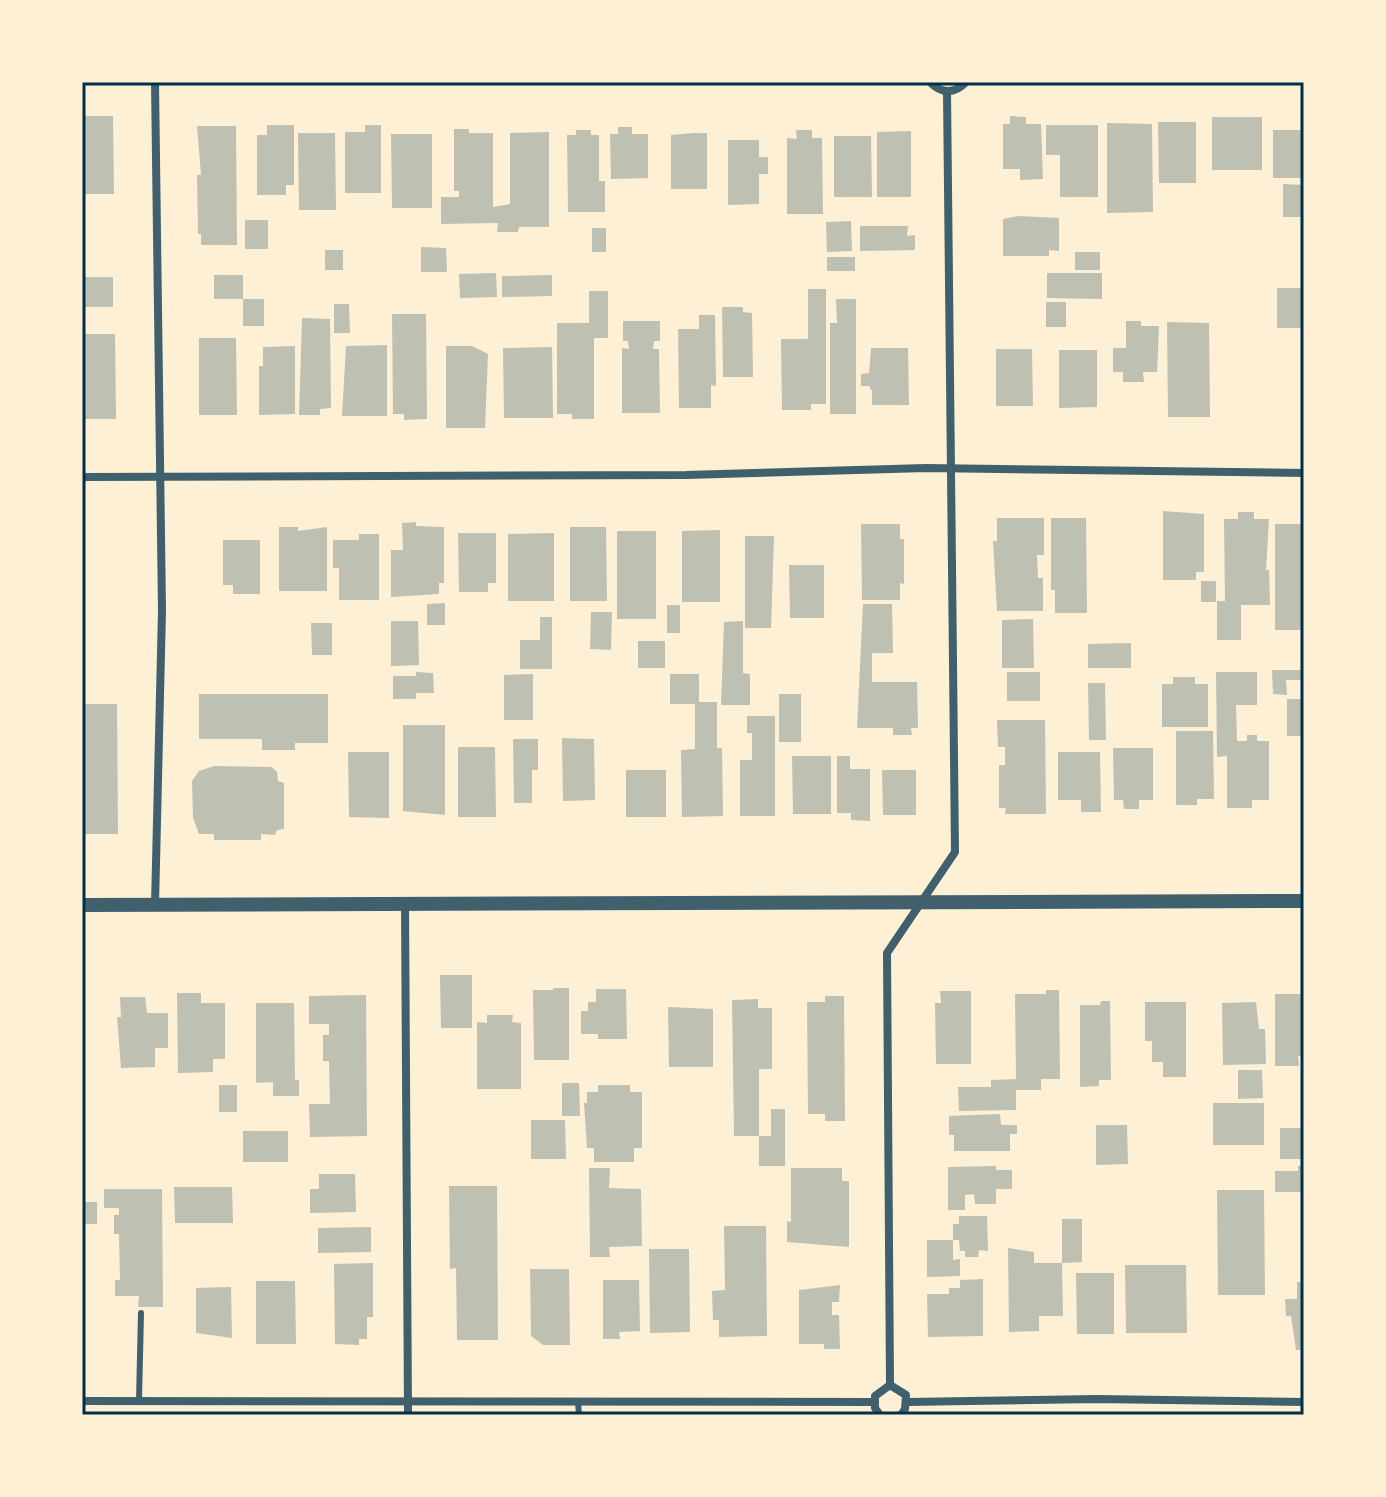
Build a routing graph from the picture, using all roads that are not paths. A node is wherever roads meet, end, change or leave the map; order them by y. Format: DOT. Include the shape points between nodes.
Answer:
graph roads {
  1 [pos="155,82"];
  2 [pos="930,82"];
  3 [pos="966,82"];
  4 [pos="947,92"];
  5 [pos="950,468"];
  6 [pos="1304,473"];
  7 [pos="82,477"];
  8 [pos="162,478"];
  9 [pos="922,901"];
  10 [pos="1304,901"];
  11 [pos="405,904"];
  12 [pos="82,905"];
  13 [pos="155,905"];
  14 [pos="141,1313"];
  15 [pos="890,1385"];
  16 [pos="139,1400"];
  17 [pos="82,1401"];
  18 [pos="578,1402"];
  19 [pos="873,1402"];
  20 [pos="907,1402"];
  21 [pos="1304,1402"];
  22 [pos="408,1403"];
  23 [pos="408,1415"];
  24 [pos="579,1415"];
  25 [pos="880,1415"];
  26 [pos="901,1415"];
  1 -- 8 [label="street"];
  2 -- 4 [label="street"];
  3 -- 4 [label="street"];
  4 -- 5 [label="street"];
  5 -- 6 [label="street"];
  5 -- 8 [label="street"];
  5 -- 9 [label="street" via="955,852"];
  7 -- 8 [label="street"];
  8 -- 13 [label="street"];
  9 -- 10 [label="street"];
  9 -- 11 [label="street"];
  9 -- 15 [label="street" via="887,953"];
  11 -- 13 [label="street"];
  11 -- 22 [label="street"];
  12 -- 13 [label="street"];
  14 -- 16 [label="lane"];
  15 -- 19 [label="street" via="878,1391"];
  15 -- 20 [label="street" via="902,1390"];
  16 -- 17 [label="street"];
  16 -- 22 [label="street"];
  18 -- 19 [label="street"];
  18 -- 22 [label="street"];
  18 -- 24 [label="lane"];
  19 -- 25 [label="street"];
  20 -- 21 [label="street"];
  20 -- 26 [label="street"];
  22 -- 23 [label="street"];
}
